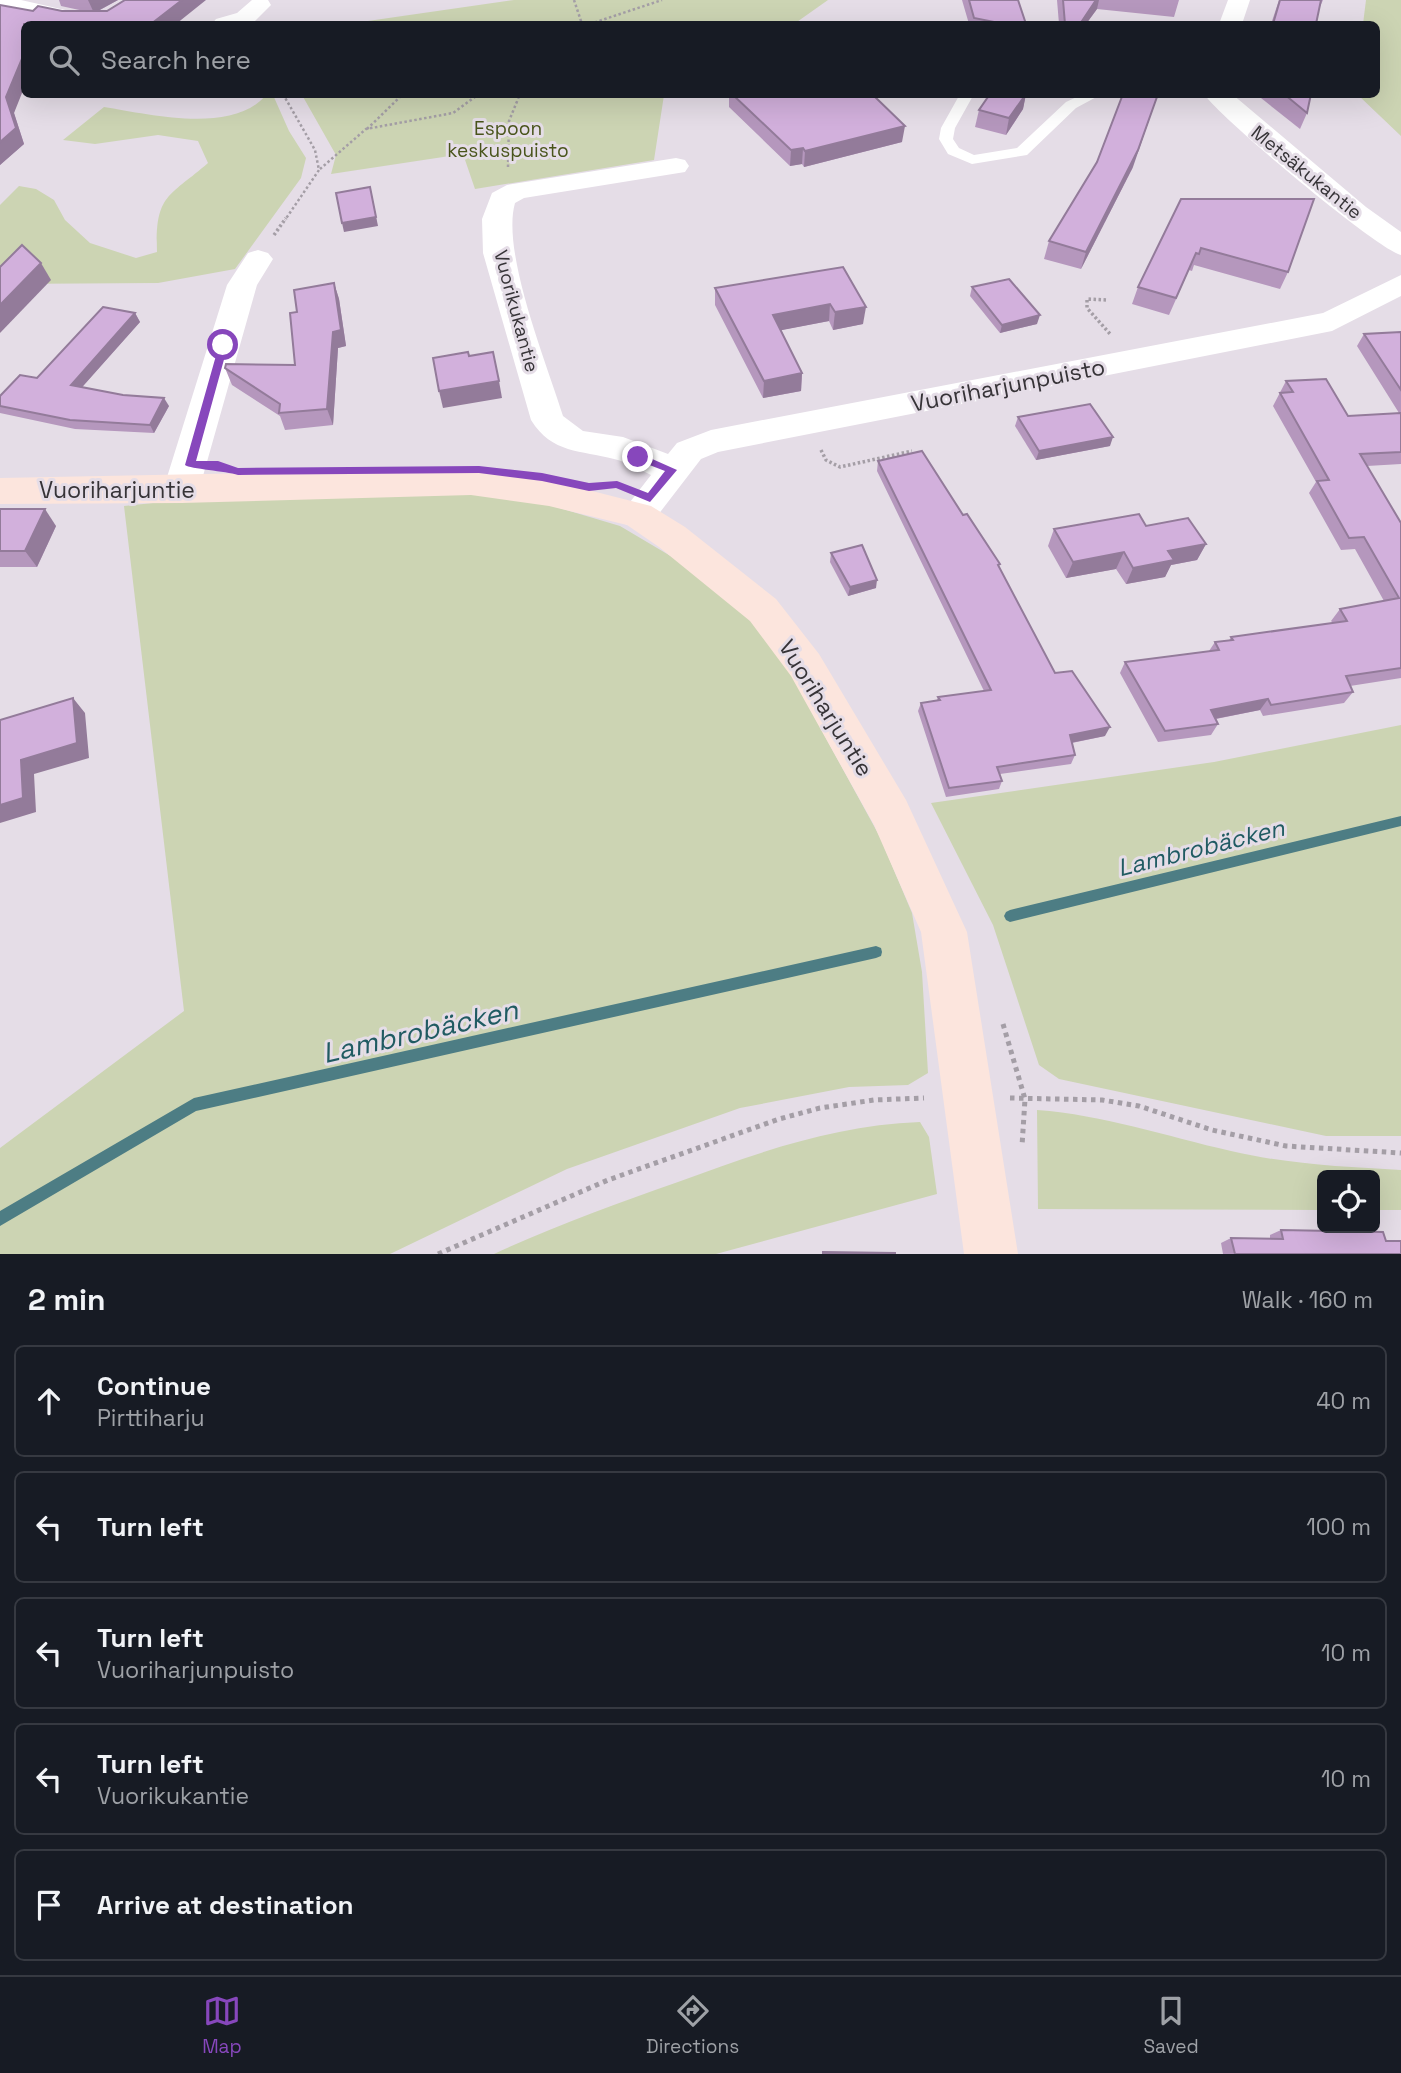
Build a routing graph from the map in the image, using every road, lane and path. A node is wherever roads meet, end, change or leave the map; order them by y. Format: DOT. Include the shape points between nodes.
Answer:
graph roads {
  1 [pos="574,0"];
  2 [pos="662,0"];
  3 [pos="1239,0"];
  4 [pos="0,2"];
  5 [pos="260,5"];
  6 [pos="103,21"];
  7 [pos="234,21"];
  8 [pos="581,21"];
  9 [pos="599,21"];
  10 [pos="1232,21"];
  11 [pos="285,98"];
  12 [pos="399,98"];
  13 [pos="474,98"];
  14 [pos="517,98"];
  15 [pos="965,98"];
  16 [pos="1086,98"];
  17 [pos="1221,98"];
  18 [pos="366,130"];
  19 [pos="676,166"];
  20 [pos="319,170"];
  21 [pos="502,199"];
  22 [pos="1401,246"];
  23 [pos="258,259"];
  24 [pos="1401,284"];
  25 [pos="1106,300"];
  26 [pos="1119,342"];
  27 [pos="819,444"];
  28 [pos="912,451"];
  29 [pos="672,470"];
  30 [pos="181,490"];
  31 [pos="0,491"];
  32 [pos="638,515"];
  33 [pos="1001,1019"];
  34 [pos="928,1098"];
  35 [pos="1401,1153"];
  36 [pos="438,1254"];
  37 [pos="992,1254"];
  1 -- 8 [label="path"];
  2 -- 9 [label="path"];
  3 -- 10 [label="street"];
  4 -- 6 [label="street"];
  5 -- 7 [label="street"];
  11 -- 20 [label="path" via="315,150"];
  12 -- 18 [label="path"];
  13 -- 18 [label="path" via="453,113"];
  14 -- 21 [label="path" via="506,133 511,153"];
  15 -- 16 [label="lane" via="946,139 953,151 972,160 1022,152 1071,104"];
  17 -- 22 [label="street, Metsäkukantie"];
  18 -- 20 [label="path"];
  19 -- 21 [label="street" via="517,191"];
  20 -- 23 [label="path"];
  21 -- 29 [label="street, Vuorikukantie" via="496,219 498,253 548,420 562,437 618,447"];
  23 -- 30 [label="street" via="242,285"];
  24 -- 29 [label="street, Vuoriharjunpuisto" via="1332,321 711,442 690,451"];
  25 -- 26 [label="path" via="1087,299 1087,308"];
  27 -- 28 [label="path" via="826,460 840,467"];
  29 -- 32 [label="street, Vuoriharjunpuisto"];
  30 -- 31 [label="street, Vuoriharjuntie"];
  30 -- 32 [label="street, Vuoriharjuntie" via="471,482 549,493"];
  32 -- 37 [label="street, Vuoriharjuntie" via="763,610 805,665 891,814 944,932"];
  33 -- 35 [label="path" via="1025,1099 1102,1100 1286,1146"];
  34 -- 36 [label="path" via="874,1100 779,1119 608,1180"];
}
